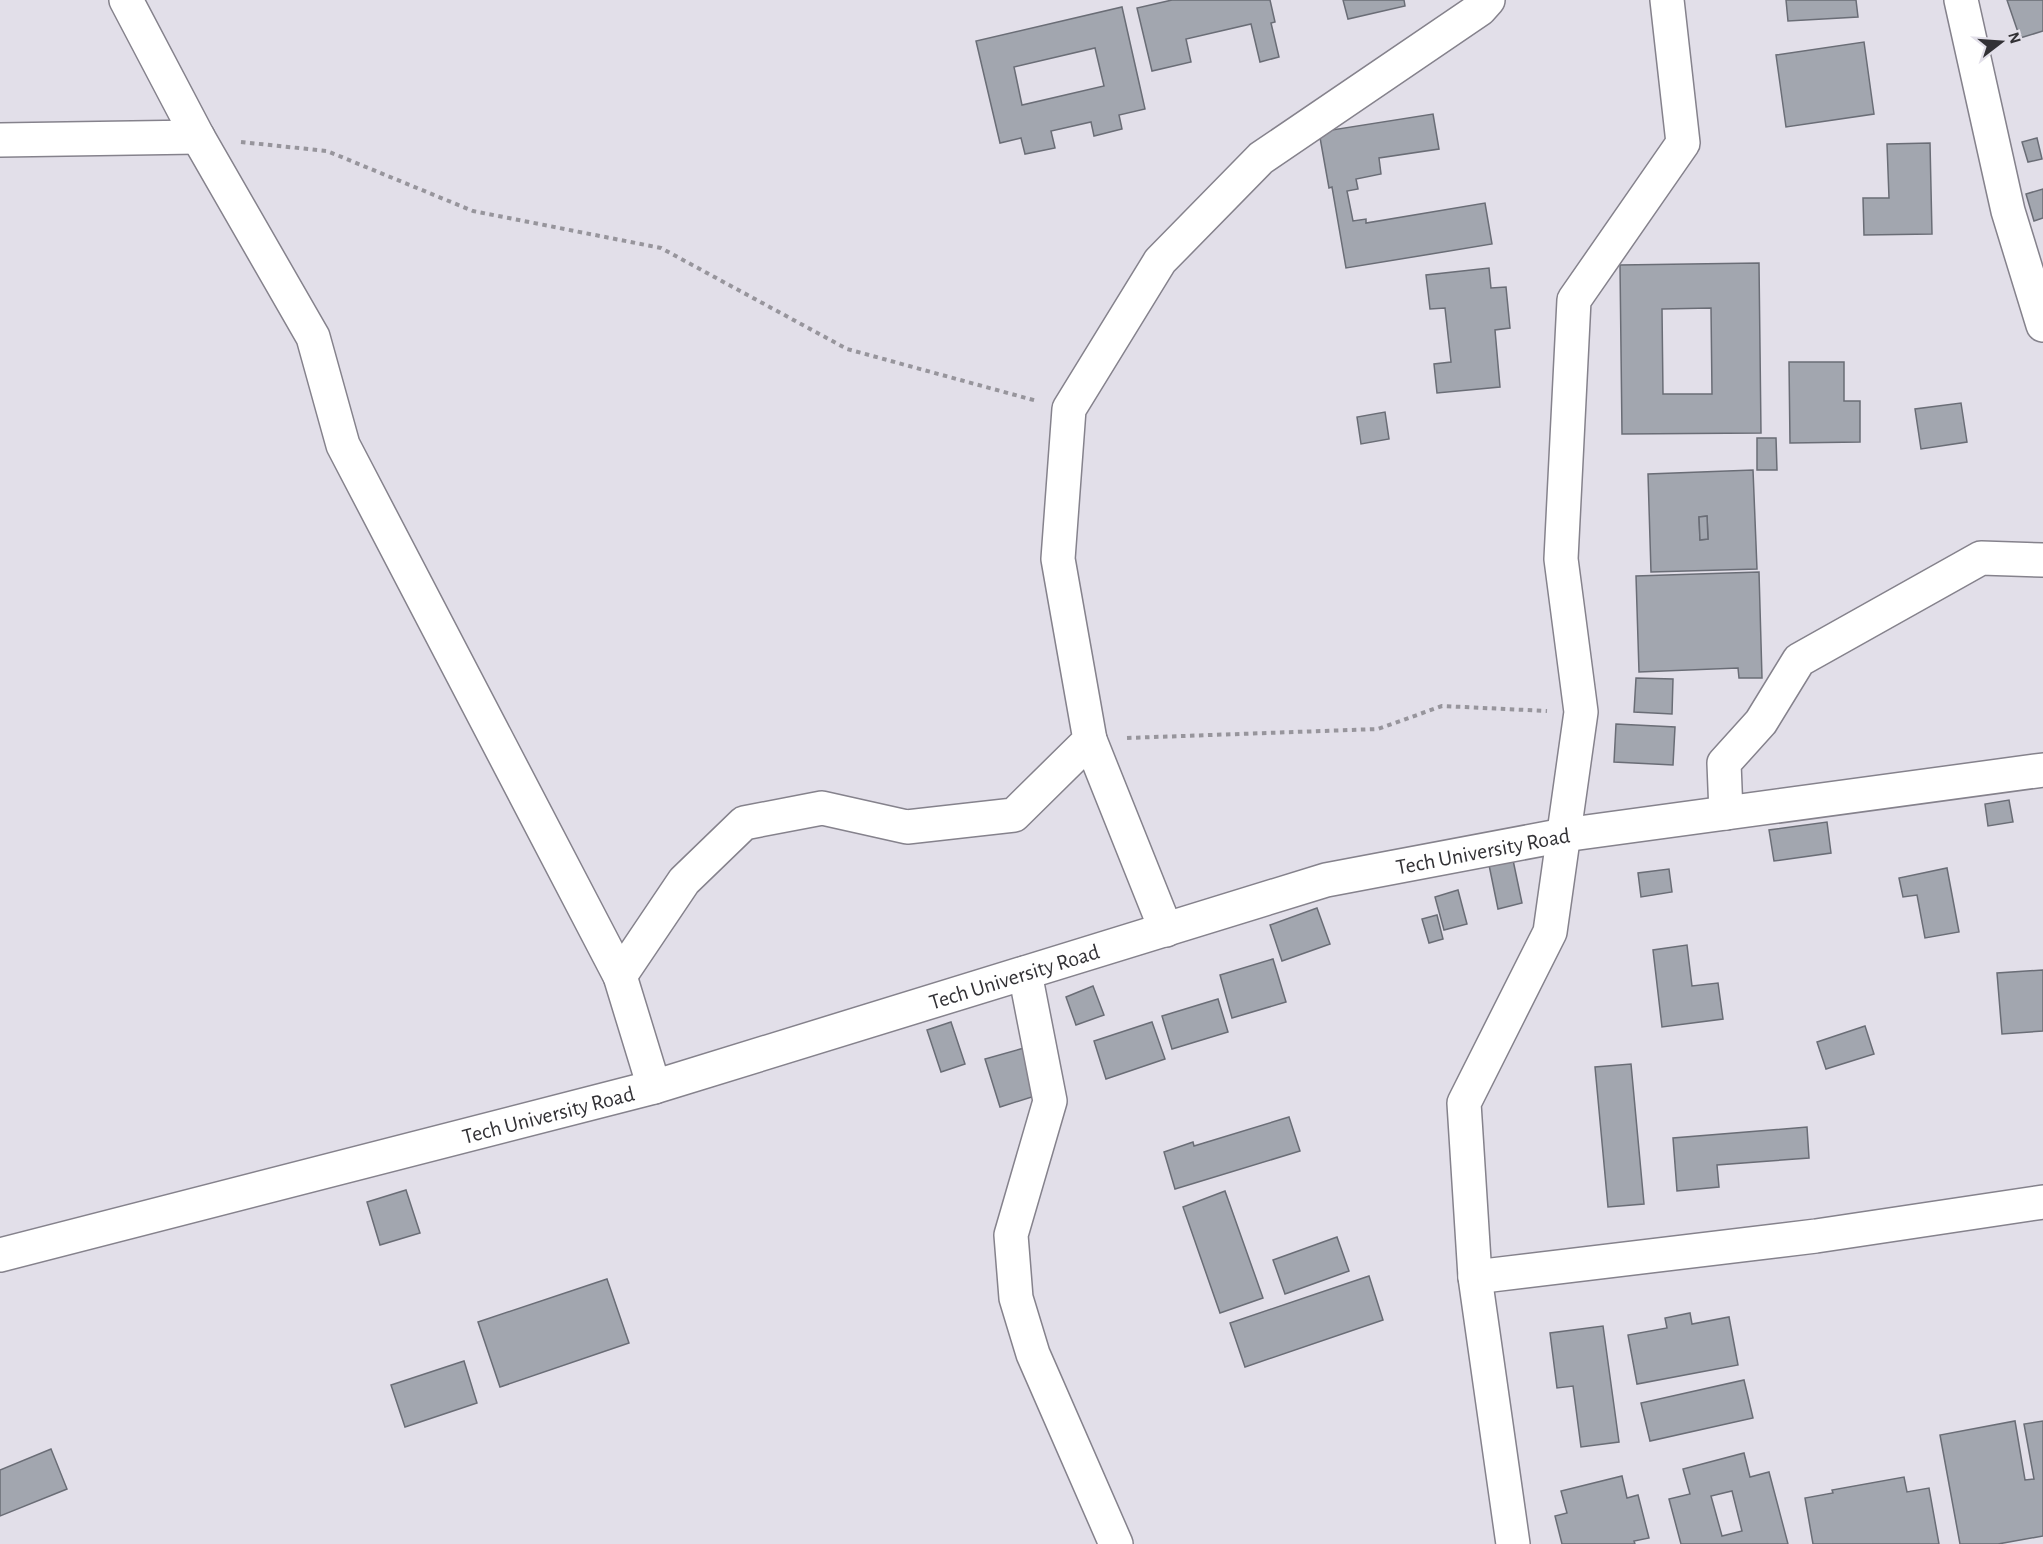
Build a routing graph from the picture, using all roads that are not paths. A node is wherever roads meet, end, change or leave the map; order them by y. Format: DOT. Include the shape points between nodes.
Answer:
graph roads {
  1 [pos="126,0"];
  2 [pos="1488,0"];
  3 [pos="1667,0"];
  4 [pos="1961,0"];
  5 [pos="198,137"];
  6 [pos="0,140"];
  7 [pos="2035,266"];
  8 [pos="2043,324"];
  9 [pos="2043,560"];
  10 [pos="1090,740"];
  11 [pos="2043,770"];
  12 [pos="1726,813"];
  13 [pos="1564,835"];
  14 [pos="1166,930"];
  15 [pos="1025,973"];
  16 [pos="620,976"];
  17 [pos="654,1087"];
  18 [pos="2043,1202"];
  19 [pos="0,1255"];
  20 [pos="1475,1277"];
  21 [pos="1116,1544"];
  22 [pos="1513,1544"];
  1 -- 5 [label="street"];
  2 -- 10 [label="street" via="1261,158 1160,261 1069,409 1058,560"];
  3 -- 13 [label="street" via="1683,143 1574,300 1561,559 1581,712"];
  4 -- 7 [label="street" via="2008,212"];
  5 -- 6 [label="street"];
  5 -- 16 [label="street" via="313,337 343,445"];
  7 -- 8 [label="street"];
  9 -- 12 [label="street" via="1981,558 1798,660 1761,722 1724,763"];
  10 -- 14 [label="street"];
  10 -- 16 [label="street" via="1014,815 907,827 822,808 744,823 684,881"];
  11 -- 12 [label="street, Tech University Road"];
  12 -- 13 [label="street, Tech University Road"];
  13 -- 14 [label="street, Tech University Road" via="1326,880"];
  13 -- 20 [label="street" via="1550,932 1464,1103"];
  14 -- 15 [label="street, Tech University Road"];
  15 -- 17 [label="street, Tech University Road"];
  15 -- 21 [label="street" via="1050,1101 1011,1235 1016,1298 1033,1354"];
  16 -- 17 [label="street"];
  17 -- 19 [label="street, Tech University Road"];
  18 -- 20 [label="street" via="1816,1236"];
  20 -- 22 [label="street"];
}
